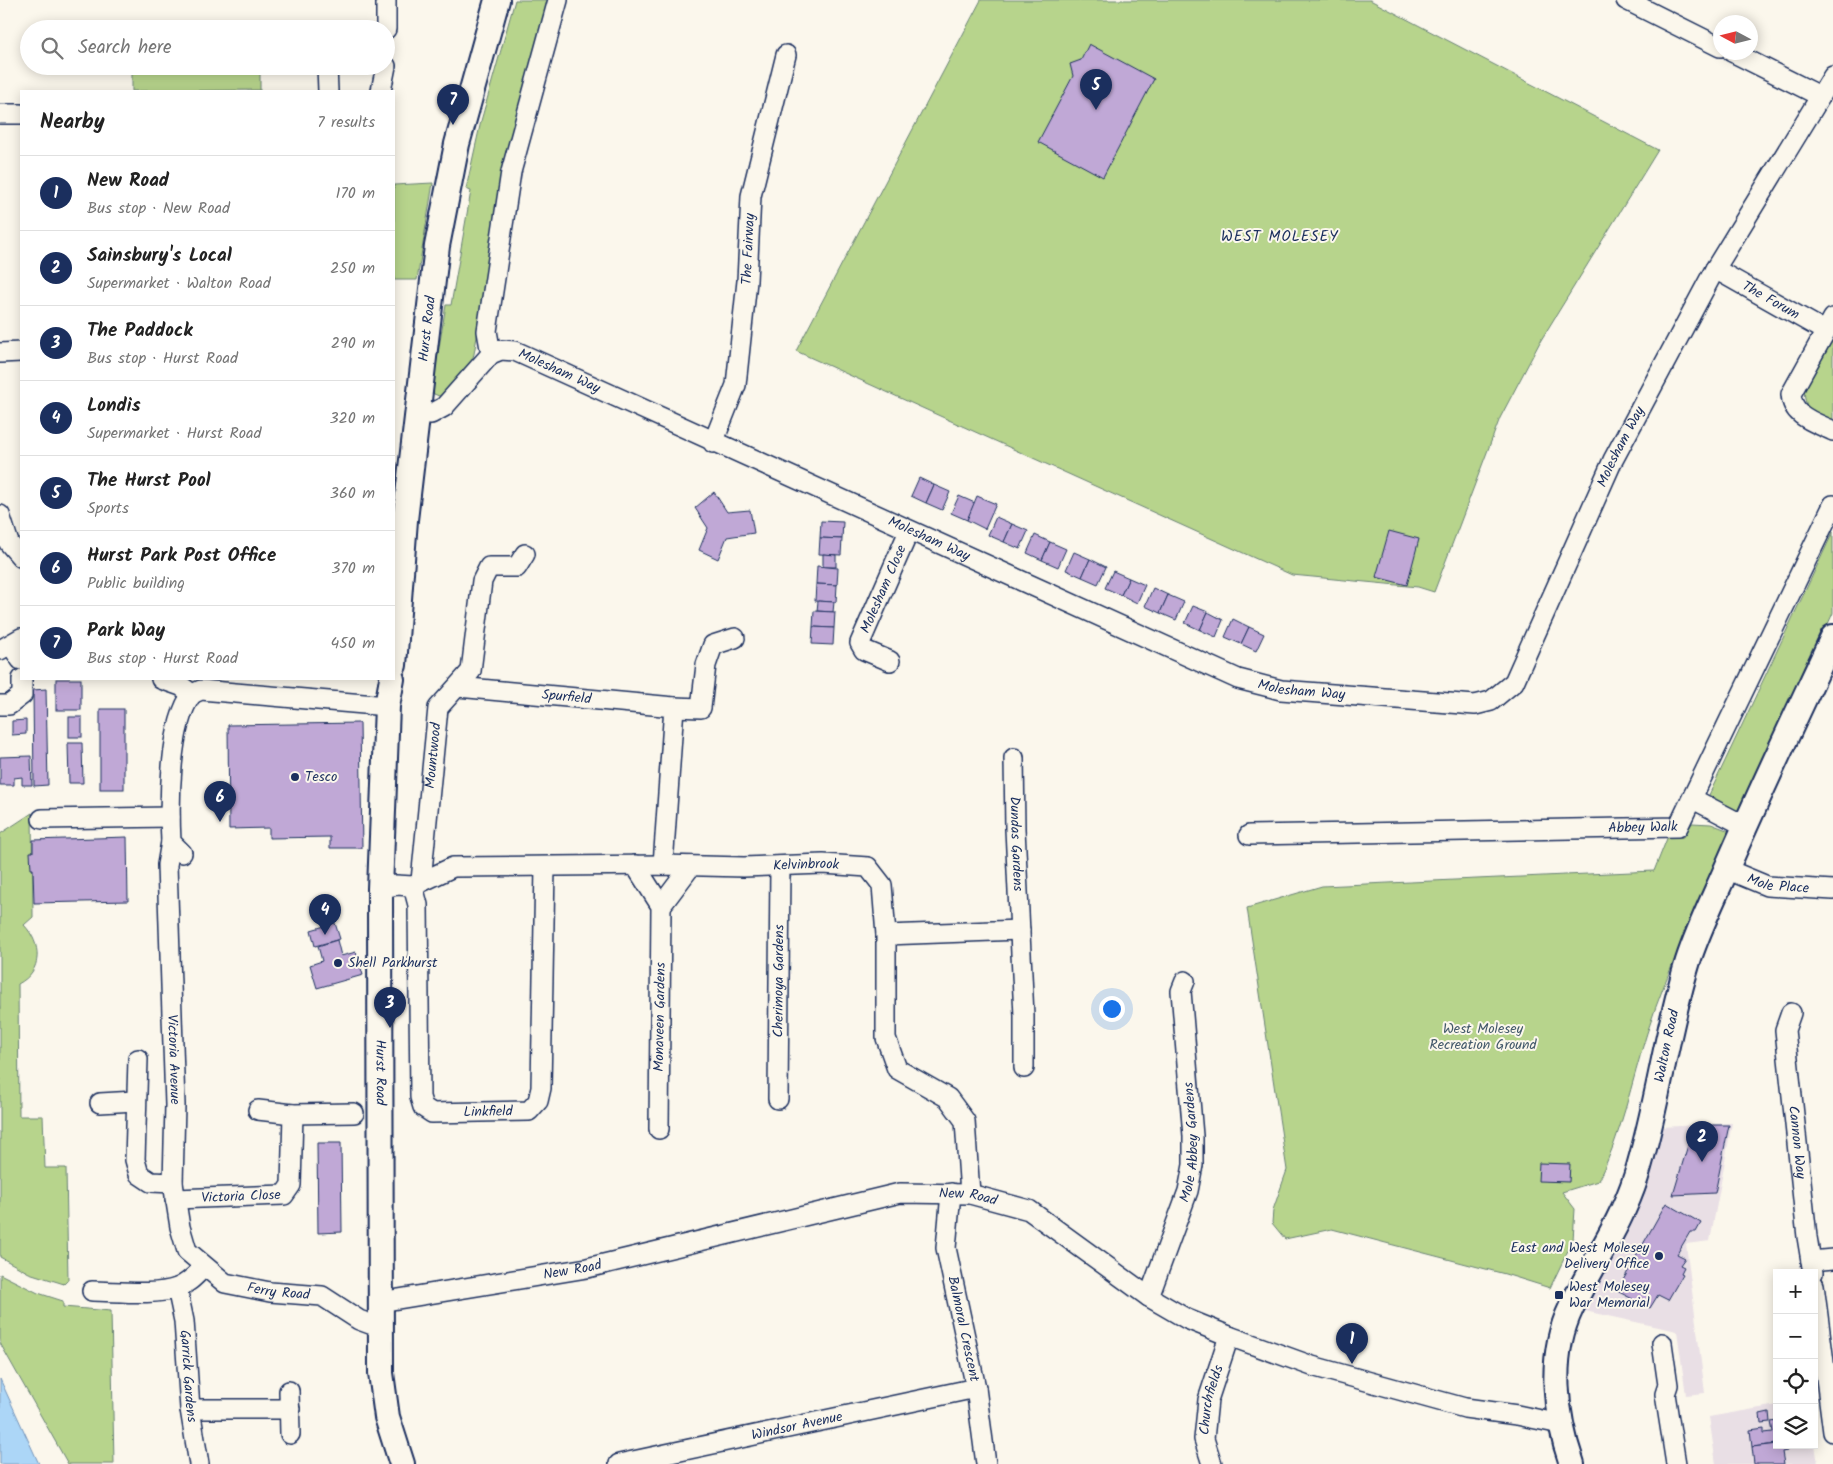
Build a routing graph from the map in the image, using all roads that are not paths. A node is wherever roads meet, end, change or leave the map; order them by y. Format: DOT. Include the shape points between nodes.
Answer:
graph roads {
  1 [pos="386,0"];
  2 [pos="497,0"];
  3 [pos="558,0"];
  4 [pos="1626,0"];
  5 [pos="386,20"];
  6 [pos="1713,44"];
  7 [pos="786,55"];
  8 [pos="1748,60"];
  9 [pos="328,75"];
  10 [pos="384,75"];
  11 [pos="1833,76"];
  12 [pos="328,90"];
  13 [pos="381,90"];
  14 [pos="1820,96"];
  15 [pos="0,114"];
  16 [pos="20,114"];
  17 [pos="1715,269"];
  18 [pos="1829,324"];
  19 [pos="20,352"];
  20 [pos="0,353"];
  21 [pos="491,354"];
  22 [pos="418,413"];
  23 [pos="1833,431"];
  24 [pos="713,442"];
  25 [pos="1833,504"];
  26 [pos="0,515"];
  27 [pos="909,531"];
  28 [pos="525,554"];
  29 [pos="20,556"];
  30 [pos="1833,637"];
  31 [pos="735,638"];
  32 [pos="395,652"];
  33 [pos="890,661"];
  34 [pos="22,680"];
  35 [pos="164,680"];
  36 [pos="392,680"];
  37 [pos="250,687"];
  38 [pos="458,687"];
  39 [pos="192,694"];
  40 [pos="0,706"];
  41 [pos="387,706"];
  42 [pos="674,707"];
  43 [pos="1014,758"];
  44 [pos="1693,799"];
  45 [pos="170,817"];
  46 [pos="42,819"];
  47 [pos="1745,826"];
  48 [pos="1250,836"];
  49 [pos="635,865"];
  50 [pos="663,865"];
  51 [pos="691,866"];
  52 [pos="780,866"];
  53 [pos="545,867"];
  54 [pos="1726,869"];
  55 [pos="417,883"];
  56 [pos="380,888"];
  57 [pos="1833,890"];
  58 [pos="661,906"];
  59 [pos="1020,930"];
  60 [pos="886,935"];
  61 [pos="1185,981"];
  62 [pos="1791,1013"];
  63 [pos="138,1059"];
  64 [pos="1024,1068"];
  65 [pos="778,1098"];
  66 [pos="135,1101"];
  67 [pos="100,1103"];
  68 [pos="258,1110"];
  69 [pos="354,1113"];
  70 [pos="293,1114"];
  71 [pos="660,1129"];
  72 [pos="174,1191"];
  73 [pos="961,1193"];
  74 [pos="1833,1259"];
  75 [pos="204,1267"];
  76 [pos="1812,1267"];
  77 [pos="177,1288"];
  78 [pos="92,1291"];
  79 [pos="1149,1297"];
  80 [pos="380,1302"];
  81 [pos="1818,1314"];
  82 [pos="381,1328"];
  83 [pos="1229,1336"];
  84 [pos="1662,1343"];
  85 [pos="976,1388"];
  86 [pos="190,1409"];
  87 [pos="1560,1414"];
  88 [pos="1833,1432"];
  89 [pos="290,1434"];
  90 [pos="199,1464"];
  91 [pos="402,1464"];
  92 [pos="619,1464"];
  93 [pos="986,1464"];
  94 [pos="1212,1464"];
  95 [pos="1572,1464"];
  96 [pos="1676,1464"];
  1 -- 5 [label="street"];
  2 -- 22 [label="main road, Hurst Road" via="457,144 437,246"];
  3 -- 21 [label="street" via="511,172 487,331"];
  4 -- 6 [label="street"];
  7 -- 24 [label="street, The Fairway" via="751,196 747,281 736,385"];
  8 -- 14 [label="street"];
  9 -- 12 [label="street"];
  10 -- 13 [label="street"];
  11 -- 14 [label="street, Molesham Way"];
  14 -- 17 [label="street, Molesham Way"];
  15 -- 16 [label="street"];
  17 -- 18 [label="street, The Forum"];
  17 -- 27 [label="street, Molesham Way" via="1612,460 1514,682 1491,701 1475,705 1260,686"];
  18 -- 23 [label="street, The Forum" via="1791,394 1797,413"];
  19 -- 20 [label="street"];
  21 -- 22 [label="street" via="444,407 431,414"];
  21 -- 24 [label="street, Molesham Way" via="502,350 515,351"];
  22 -- 32 [label="main road, Hurst Road" via="405,520"];
  24 -- 27 [label="street, Molesham Way"];
  25 -- 44 [label="street, Abbey Walk"];
  26 -- 29 [label="street" via="9,543"];
  27 -- 33 [label="street, Molesham Close" via="860,643 864,650"];
  28 -- 38 [label="street, Mountwood" via="517,567 489,567 482,580 471,671"];
  30 -- 47 [label="main road, Walton Road"];
  31 -- 42 [label="street, Spurfield" via="712,645 701,708"];
  34 -- 40 [label="street" via="22,695 9,706"];
  35 -- 39 [label="street"];
  36 -- 41 [label="main road, Hurst Road"];
  37 -- 39 [label="street" via="201,690"];
  37 -- 41 [label="street"];
  38 -- 42 [label="street, Spurfield"];
  38 -- 55 [label="street, Mountwood" via="438,708"];
  39 -- 45 [label="street, Victoria Avenue" via="182,713 172,759"];
  41 -- 56 [label="main road, Hurst Road"];
  42 -- 50 [label="street"];
  43 -- 59 [label="street, Dundas Gardens"];
  44 -- 47 [label="street"];
  44 -- 48 [label="street, Abbey Walk" via="1678,827"];
  45 -- 46 [label="street"];
  45 -- 72 [label="street, Victoria Avenue" via="177,848 167,865 175,1105"];
  47 -- 54 [label="main road, Walton Road"];
  49 -- 50 [label="street, Kelvinbrook"];
  49 -- 53 [label="street, Kelvinbrook"];
  49 -- 58 [label="street"];
  50 -- 51 [label="street, Kelvinbrook"];
  51 -- 52 [label="street, Kelvinbrook"];
  51 -- 58 [label="street"];
  52 -- 60 [label="street, Kelvinbrook" via="868,866 882,885"];
  52 -- 65 [label="street, Cherimoya Gardens"];
  53 -- 55 [label="street, Kelvinbrook" via="453,867"];
  53 -- 55 [label="street, Linkfield" via="541,1088 538,1101 529,1111 432,1113 423,1108 420,1097"];
  54 -- 57 [label="street, Mole Place" via="1767,886"];
  54 -- 87 [label="main road, Walton Road" via="1688,961 1632,1189 1566,1321 1558,1364"];
  55 -- 56 [label="street, Kelvinbrook"];
  56 -- 80 [label="main road, Hurst Road"];
  58 -- 71 [label="street, Monaveen Gardens"];
  59 -- 60 [label="street"];
  59 -- 64 [label="street, Dundas Gardens"];
  60 -- 73 [label="street, Kelvinbrook" via="886,1038 897,1069 948,1098 965,1121"];
  61 -- 79 [label="street, Mole Abbey Gardens" via="1182,991 1193,1165 1188,1191"];
  62 -- 76 [label="street, Cannon Way" via="1785,1030"];
  63 -- 66 [label="street"];
  66 -- 67 [label="street"];
  66 -- 72 [label="street" via="135,1160 139,1174"];
  68 -- 70 [label="street"];
  69 -- 70 [label="street"];
  70 -- 72 [label="street, Victoria Close" via="291,1184 284,1195"];
  72 -- 75 [label="street, Victoria Avenue" via="187,1251"];
  73 -- 79 [label="street, New Road" via="1029,1210"];
  73 -- 80 [label="street, New Road" via="900,1193 587,1268"];
  73 -- 85 [label="street, Balmoral Crescent" via="946,1248"];
  74 -- 76 [label="street"];
  75 -- 77 [label="street" via="194,1278"];
  75 -- 82 [label="street, Ferry Road" via="225,1283 270,1292 322,1296 360,1320"];
  77 -- 78 [label="street"];
  77 -- 86 [label="street, Garrick Gardens" via="184,1321"];
  79 -- 83 [label="street, New Road" via="1187,1319"];
  80 -- 82 [label="main road, Hurst Road"];
  81 -- 88 [label="street"];
  82 -- 91 [label="main road, Hurst Road" via="387,1417"];
  83 -- 87 [label="street, New Road" via="1312,1366 1465,1408 1517,1415"];
  83 -- 94 [label="street, Churchfields" via="1208,1400 1204,1439"];
  84 -- 96 [label="street" via="1668,1384 1665,1394"];
  85 -- 92 [label="street, Windsor Avenue"];
  85 -- 93 [label="street, Balmoral Crescent"];
  86 -- 89 [label="street" via="289,1400"];
  86 -- 90 [label="street, Garrick Gardens"];
  87 -- 95 [label="main road, Walton Road"];
}
